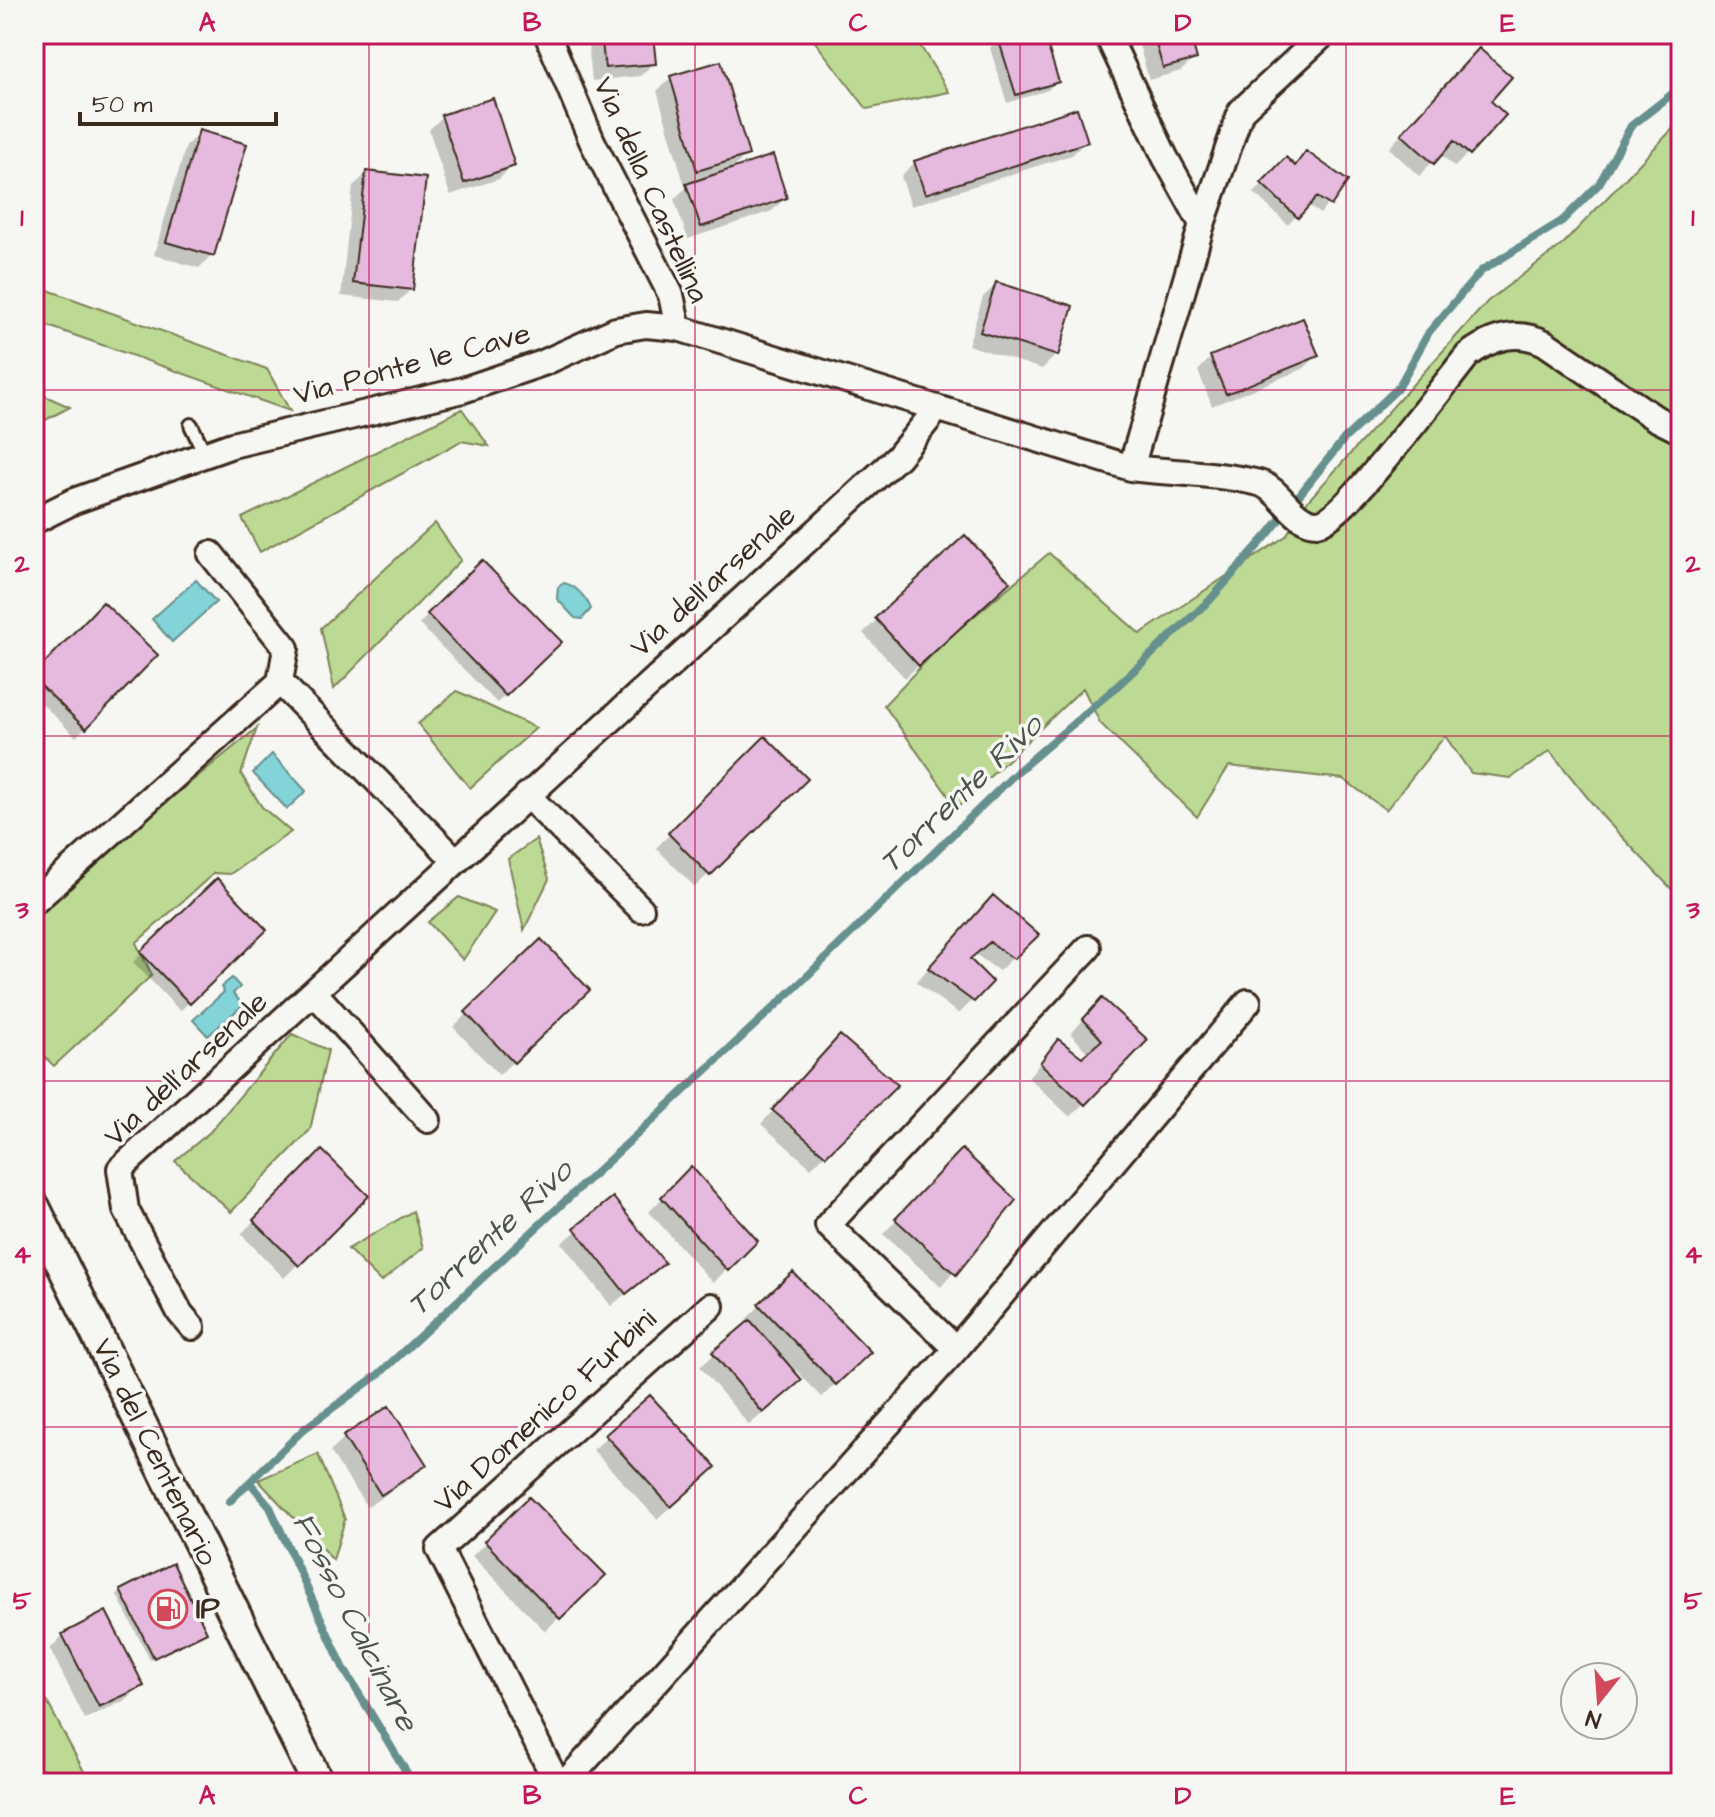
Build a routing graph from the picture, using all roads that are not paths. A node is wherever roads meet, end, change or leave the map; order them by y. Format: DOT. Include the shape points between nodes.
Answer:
graph roads {
  1 [pos="547,34"];
  2 [pos="1107,34"];
  3 [pos="1324,34"];
  4 [pos="1202,224"];
  5 [pos="678,328"];
  6 [pos="936,410"];
  7 [pos="191,425"];
  8 [pos="1681,431"];
  9 [pos="205,454"];
  10 [pos="1131,468"];
  11 [pos="34,521"];
  12 [pos="211,554"];
  13 [pos="280,682"];
  14 [pos="527,795"];
  15 [pos="456,861"];
  16 [pos="34,902"];
  17 [pos="641,909"];
  18 [pos="1088,948"];
  19 [pos="314,992"];
  20 [pos="1248,1002"];
  21 [pos="428,1120"];
  22 [pos="34,1207"];
  23 [pos="711,1306"];
  24 [pos="192,1327"];
  25 [pos="956,1349"];
  26 [pos="318,1783"];
  27 [pos="557,1783"];
  28 [pos="565,1783"];
  1 -- 5 [label="street, Via della Castellina" via="592,141 671,295"];
  2 -- 4 [label="street"];
  3 -- 4 [label="street" via="1241,111"];
  4 -- 10 [label="street"];
  5 -- 6 [label="street, Via Ponte le Cave"];
  5 -- 9 [label="street, Via Ponte le Cave" via="646,325 616,330 543,363 463,390"];
  6 -- 10 [label="street, Via Ponte le Cave"];
  6 -- 14 [label="street, Via dell'arsenale" via="898,457"];
  7 -- 9 [label="lane"];
  8 -- 10 [label="street, Via Ponte le Cave" via="1545,343 1529,335 1512,335 1486,342 1468,355 1364,485 1327,521 1302,518 1268,490"];
  9 -- 11 [label="street, Via Ponte le Cave" via="74,501"];
  12 -- 13 [label="street" via="286,648"];
  13 -- 15 [label="street"];
  13 -- 16 [label="street"];
  14 -- 15 [label="street, Via dell'arsenale"];
  14 -- 17 [label="street"];
  15 -- 19 [label="street, Via dell'arsenale"];
  18 -- 25 [label="street" via="828,1225"];
  19 -- 21 [label="street, Via dell'arsenale"];
  19 -- 24 [label="street, Via dell'arsenale" via="120,1169 126,1210"];
  20 -- 25 [label="street"];
  22 -- 26 [label="street, Via del Centenario"];
  23 -- 27 [label="street, Via Domenico Furbini" via="439,1549"];
  25 -- 28 [label="street"];
}
